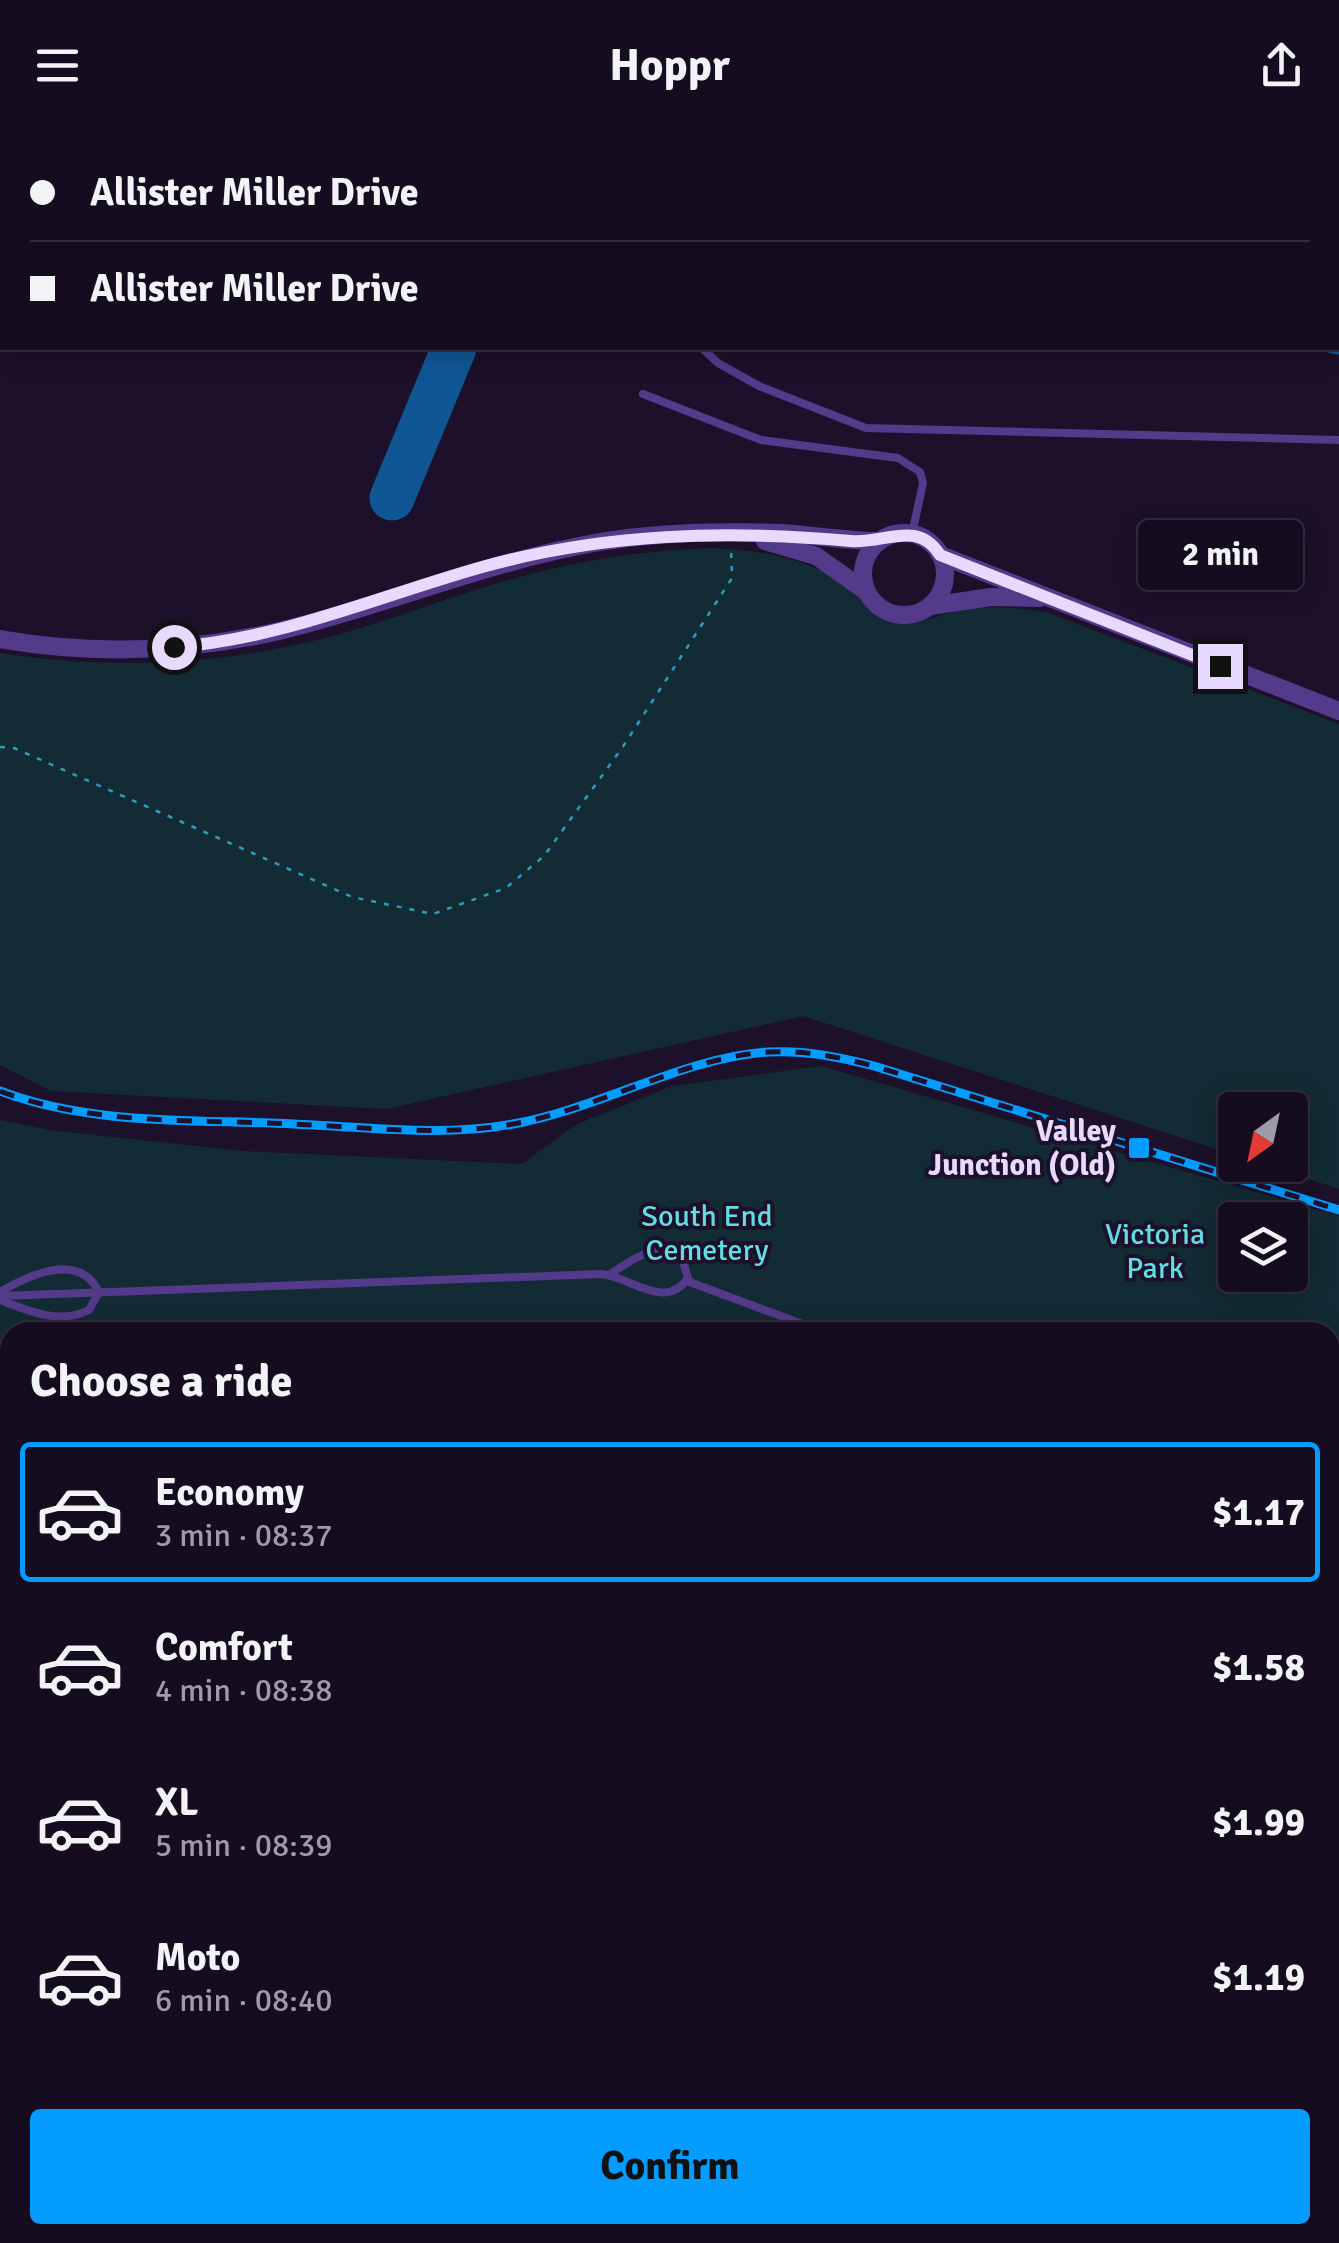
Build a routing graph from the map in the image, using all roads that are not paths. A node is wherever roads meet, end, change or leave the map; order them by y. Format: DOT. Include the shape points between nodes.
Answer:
graph roads {
  1 [pos="704,350"];
  2 [pos="643,394"];
  3 [pos="1339,440"];
  4 [pos="730,534"];
  5 [pos="912,534"];
  6 [pos="880,541"];
  7 [pos="940,555"];
  8 [pos="867,592"];
  9 [pos="1044,598"];
  10 [pos="930,606"];
  11 [pos="0,639"];
  12 [pos="1339,711"];
  13 [pos="609,1275"];
  14 [pos="687,1281"];
  15 [pos="99,1292"];
  16 [pos="0,1296"];
  17 [pos="797,1322"];
  1 -- 3 [label="lane" via="759,386 866,428"];
  2 -- 5 [label="lane" via="761,440 910,463 922,483"];
  4 -- 6 [label="street"];
  4 -- 8 [label="street" via="816,556"];
  4 -- 11 [label="street" via="632,538 534,555 278,631 204,645 90,649"];
  5 -- 6 [label="street"];
  5 -- 7 [label="street"];
  6 -- 8 [label="street" via="864,564"];
  7 -- 9 [label="street"];
  7 -- 10 [label="street" via="943,588"];
  8 -- 10 [label="street" via="895,614"];
  9 -- 10 [label="street"];
  9 -- 12 [label="street"];
  13 -- 14 [label="lane" via="660,1293"];
  13 -- 14 [label="lane" via="643,1254 667,1251 685,1262"];
  13 -- 15 [label="lane"];
  14 -- 17 [label="lane"];
  15 -- 16 [label="lane"];
  15 -- 16 [label="lane" via="87,1276 60,1268"];
  15 -- 16 [label="lane" via="89,1310 70,1317 38,1314"];
}
